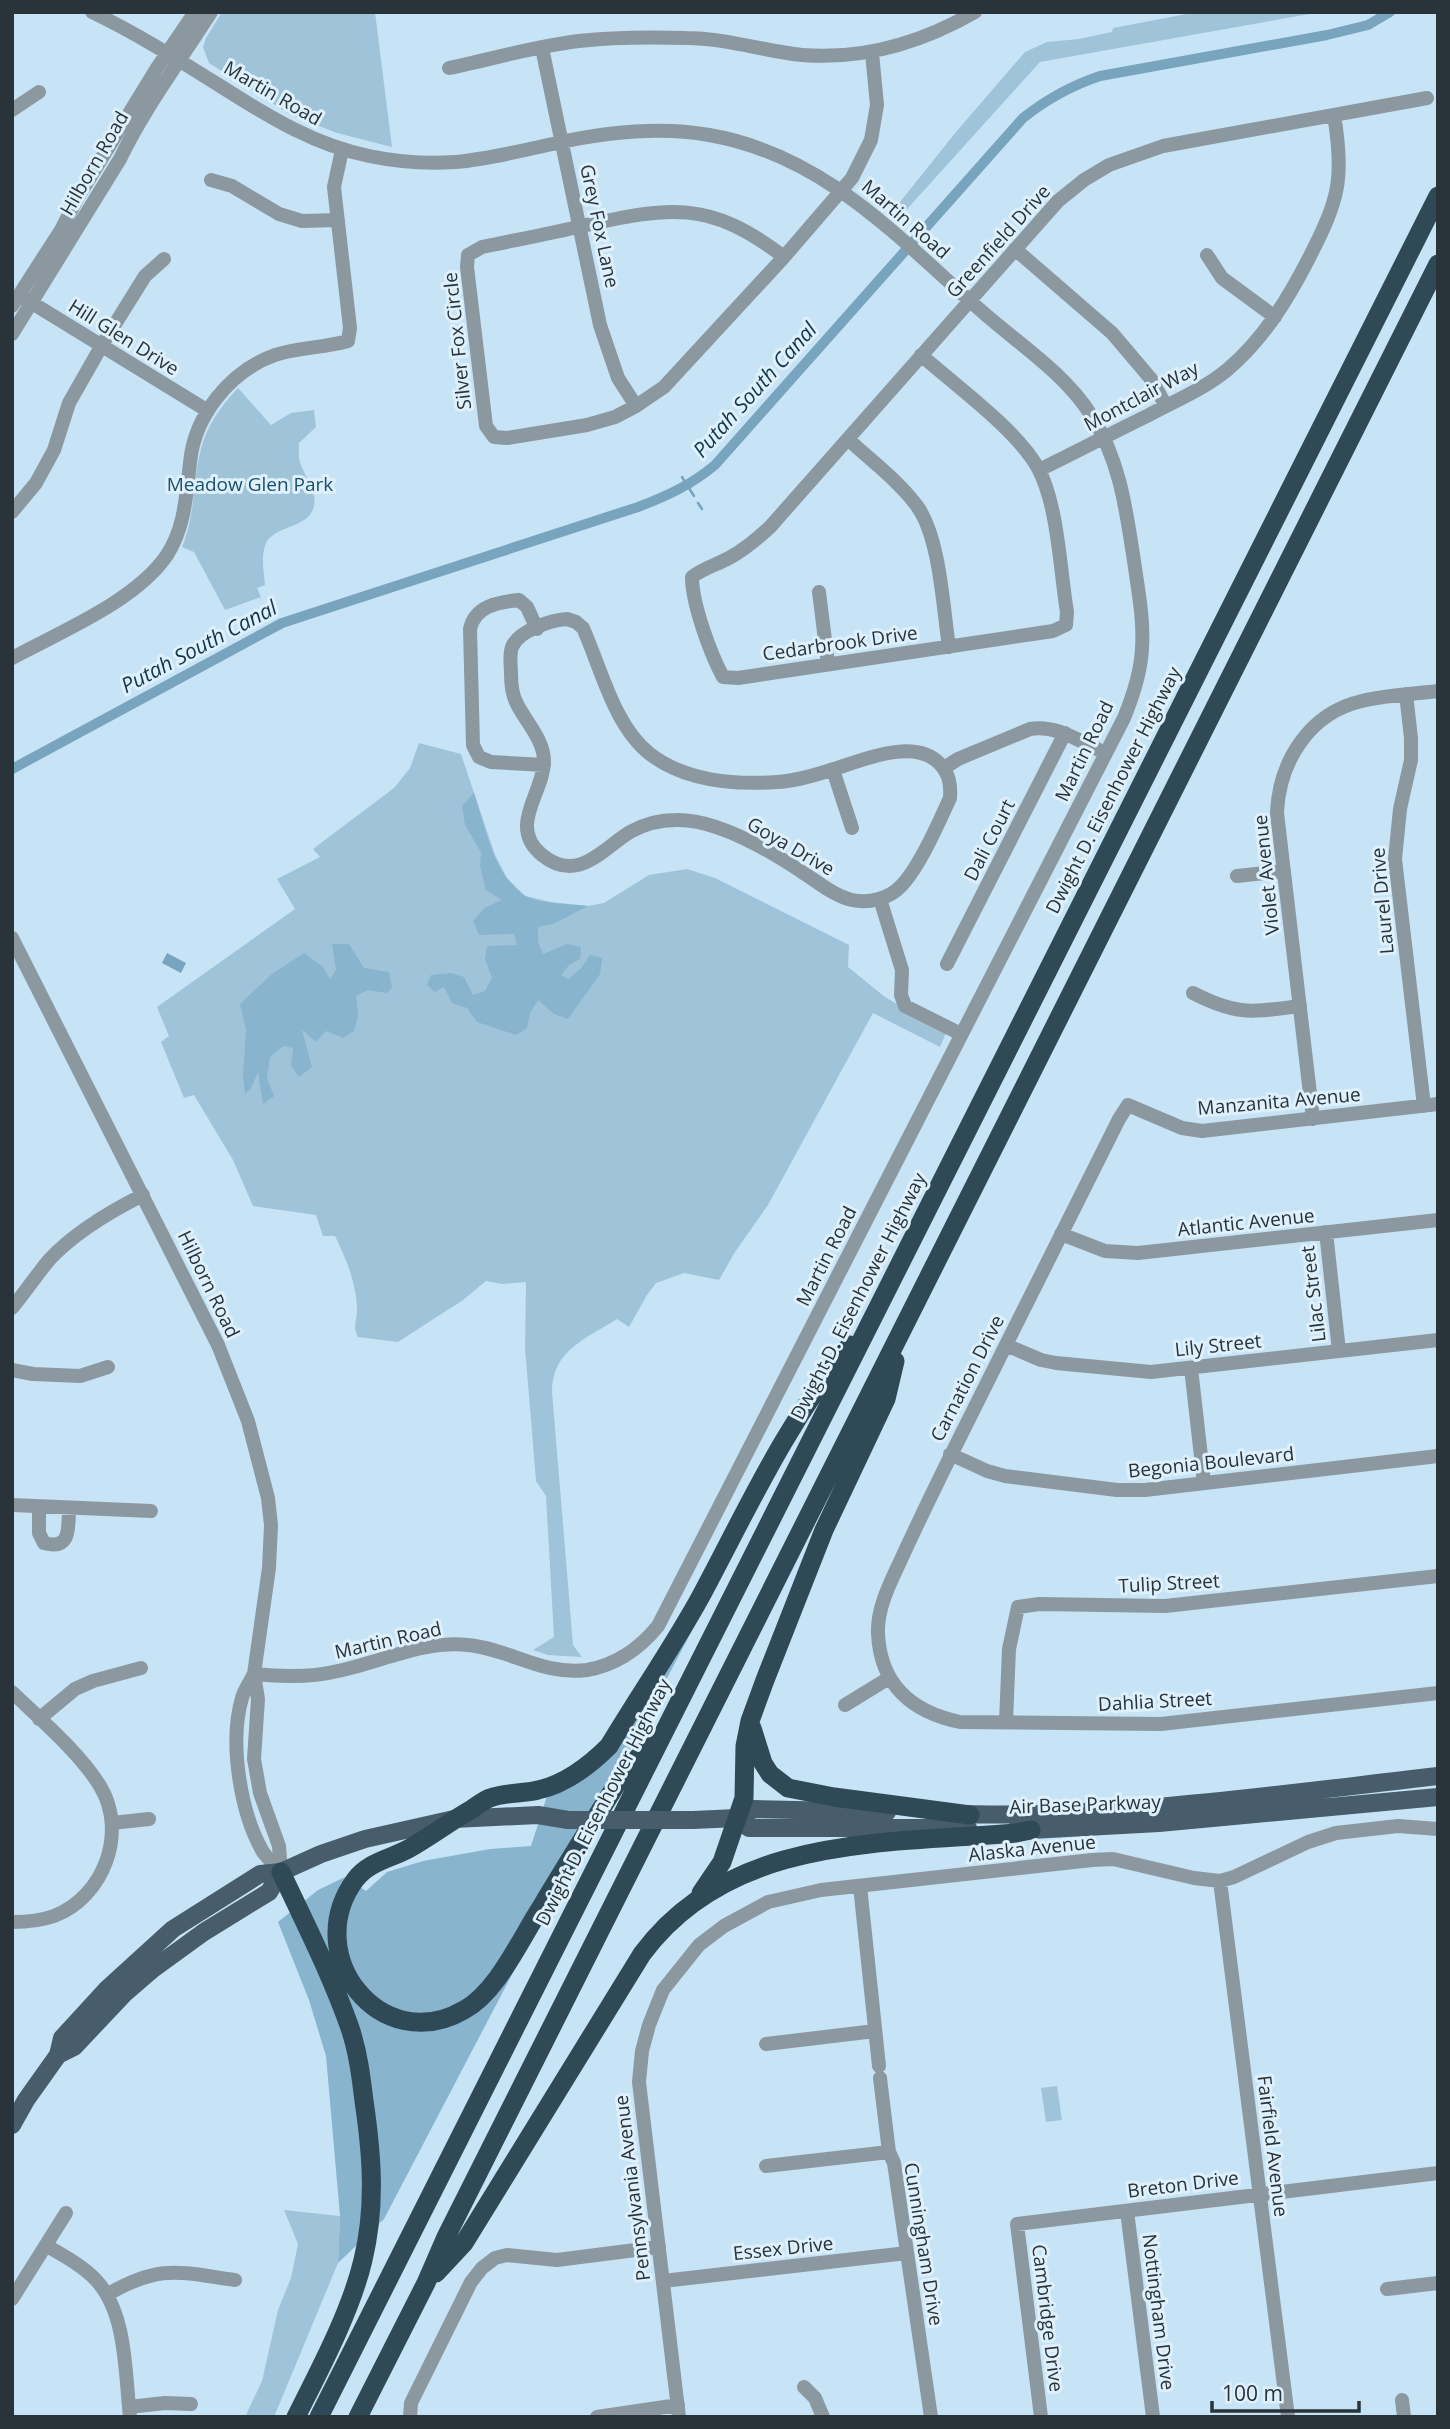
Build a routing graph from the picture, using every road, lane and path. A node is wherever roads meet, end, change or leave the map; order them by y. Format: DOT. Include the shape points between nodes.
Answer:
graph roads {
  1 [pos="92,12"];
  2 [pos="195,12"];
  3 [pos="211,12"];
  4 [pos="975,12"];
  5 [pos="542,48"];
  6 [pos="872,53"];
  7 [pos="173,58"];
  8 [pos="449,68"];
  9 [pos="39,92"];
  10 [pos="1427,99"];
  11 [pos="12,110"];
  12 [pos="1334,115"];
  13 [pos="562,142"];
  14 [pos="342,150"];
  15 [pos="211,180"];
  16 [pos="842,190"];
  17 [pos="1438,196"];
  18 [pos="338,220"];
  19 [pos="580,227"];
  20 [pos="1015,249"];
  21 [pos="1207,255"];
  22 [pos="783,257"];
  23 [pos="164,259"];
  24 [pos="1438,264"];
  25 [pos="22,301"];
  26 [pos="970,301"];
  27 [pos="1275,317"];
  28 [pos="12,334"];
  29 [pos="102,345"];
  30 [pos="921,355"];
  31 [pos="636,406"];
  32 [pos="1166,406"];
  33 [pos="208,411"];
  34 [pos="1104,438"];
  35 [pos="848,439"];
  36 [pos="1039,470"];
  37 [pos="12,512"];
  38 [pos="692,577"];
  39 [pos="819,592"];
  40 [pos="537,629"];
  41 [pos="949,647"];
  42 [pos="12,658"];
  43 [pos="828,664"];
  44 [pos="1438,691"];
  45 [pos="1406,694"];
  46 [pos="1065,733"];
  47 [pos="1106,753"];
  48 [pos="544,765"];
  49 [pos="944,768"];
  50 [pos="833,770"];
  51 [pos="852,828"];
  52 [pos="1284,871"];
  53 [pos="1237,876"];
  54 [pos="880,899"];
  55 [pos="12,937"];
  56 [pos="947,964"];
  57 [pos="1192,993"];
  58 [pos="1300,1006"];
  59 [pos="961,1034"];
  60 [pos="1128,1105"];
  61 [pos="1431,1105"];
  62 [pos="1313,1119"];
  63 [pos="143,1195"];
  64 [pos="1438,1220"];
  65 [pos="1326,1232"];
  66 [pos="1061,1234"];
  67 [pos="12,1308"];
  68 [pos="875,1314"];
  69 [pos="904,1324"];
  70 [pos="1438,1340"];
  71 [pos="1006,1345"];
  72 [pos="1339,1351"];
  73 [pos="108,1367"];
  74 [pos="1191,1368"];
  75 [pos="12,1370"];
  76 [pos="950,1454"];
  77 [pos="1438,1456"];
  78 [pos="1205,1483"];
  79 [pos="12,1506"];
  80 [pos="39,1507"];
  81 [pos="69,1508"];
  82 [pos="151,1511"];
  83 [pos="1438,1576"];
  84 [pos="141,1668"];
  85 [pos="254,1674"];
  86 [pos="889,1678"];
  87 [pos="12,1692"];
  88 [pos="1438,1693"];
  89 [pos="845,1705"];
  90 [pos="39,1719"];
  91 [pos="750,1721"];
  92 [pos="1006,1722"];
  93 [pos="664,1731"];
  94 [pos="1438,1776"];
  95 [pos="1438,1797"];
  96 [pos="970,1815"];
  97 [pos="737,1818"];
  98 [pos="149,1819"];
  99 [pos="454,1819"];
  100 [pos="112,1824"];
  101 [pos="1438,1829"];
  102 [pos="1031,1830"];
  103 [pos="281,1872"];
  104 [pos="1220,1881"];
  105 [pos="860,1886"];
  106 [pos="699,1897"];
  107 [pos="12,1922"];
  108 [pos="682,1964"];
  109 [pos="875,2031"];
  110 [pos="766,2044"];
  111 [pos="12,2125"];
  112 [pos="889,2152"];
  113 [pos="766,2166"];
  114 [pos="1438,2173"];
  115 [pos="1260,2194"];
  116 [pos="1127,2211"];
  117 [pos="66,2213"];
  118 [pos="1017,2224"];
  119 [pos="47,2246"];
  120 [pos="659,2247"];
  121 [pos="907,2253"];
  122 [pos="235,2280"];
  123 [pos="663,2281"];
  124 [pos="426,2283"];
  125 [pos="1438,2283"];
  126 [pos="1387,2288"];
  127 [pos="108,2294"];
  128 [pos="12,2299"];
  129 [pos="804,2387"];
  130 [pos="1402,2400"];
  131 [pos="191,2404"];
  132 [pos="679,2411"];
  133 [pos="129,2412"];
  134 [pos="296,2417"];
  135 [pos="319,2417"];
  136 [pos="358,2417"];
  137 [pos="410,2417"];
  138 [pos="597,2417"];
  139 [pos="823,2417"];
  140 [pos="931,2417"];
  141 [pos="1041,2417"];
  142 [pos="1153,2417"];
  143 [pos="1288,2417"];
  144 [pos="1404,2417"];
  1 -- 7 [label="street, Martin Road"];
  2 -- 7 [label="street, Hilborn Road"];
  3 -- 7 [label="street, Hilborn Road"];
  4 -- 6 [label="street" via="951,26"];
  5 -- 6 [label="street" via="578,41 686,38 801,55"];
  5 -- 8 [label="street"];
  5 -- 13 [label="street, Grey Fox Lane"];
  6 -- 16 [label="street, Silver Fox Circle" via="877,105 871,140"];
  7 -- 14 [label="street, Martin Road" via="285,126"];
  7 -- 25 [label="street, Hilborn Road" via="120,159"];
  9 -- 11 [label="street"];
  10 -- 12 [label="street, Greenfield Drive"];
  12 -- 20 [label="street, Greenfield Drive" via="1134,154 1075,187"];
  12 -- 27 [label="street, Montclair Way" via="1341,164 1338,191 1293,290"];
  13 -- 14 [label="street, Martin Road" via="455,162 397,161"];
  13 -- 16 [label="street, Martin Road" via="638,131 707,135 770,151"];
  13 -- 19 [label="street, Grey Fox Lane"];
  14 -- 18 [label="street" via="334,187"];
  15 -- 18 [label="street" via="232,186 279,214 302,221"];
  16 -- 22 [label="street, Silver Fox Circle"];
  16 -- 26 [label="street, Martin Road"];
  17 -- 68 [label="highway, Dwight D. Eisenhower Highway"];
  18 -- 33 [label="street" via="348,341 294,350 256,364 234,379"];
  19 -- 22 [label="street, Silver Fox Circle" via="643,213 707,215 739,226"];
  19 -- 31 [label="street, Grey Fox Lane" via="600,325 618,378"];
  19 -- 31 [label="street, Silver Fox Circle" via="482,247 468,255 486,426 494,437 507,438 587,425"];
  20 -- 26 [label="street, Greenfield Drive"];
  20 -- 32 [label="street" via="1112,333 1151,379"];
  21 -- 27 [label="street" via="1222,278"];
  22 -- 31 [label="street, Silver Fox Circle" via="664,387"];
  23 -- 29 [label="street" via="145,275"];
  24 -- 69 [label="highway"];
  25 -- 28 [label="street, Hilborn Road"];
  25 -- 29 [label="street, Hill Glen Drive"];
  26 -- 30 [label="street, Greenfield Drive"];
  26 -- 34 [label="street, Martin Road" via="1072,390"];
  27 -- 32 [label="street, Montclair Way" via="1227,370"];
  29 -- 33 [label="street, Hill Glen Drive"];
  29 -- 37 [label="street" via="69,403 54,450 36,483"];
  30 -- 35 [label="street, Greenfield Drive"];
  30 -- 36 [label="street" via="1011,434"];
  32 -- 34 [label="street, Montclair Way"];
  33 -- 42 [label="street" via="192,450 186,510 159,565 128,595"];
  34 -- 36 [label="street, Montclair Way"];
  34 -- 47 [label="street, Martin Road" via="1122,483 1142,626 1132,697"];
  35 -- 38 [label="street, Greenfield Drive" via="749,546"];
  35 -- 41 [label="street" via="903,488 930,531"];
  36 -- 41 [label="street, Cedarbrook Drive" via="1052,514 1066,625"];
  38 -- 43 [label="street, Cedarbrook Drive" via="692,590 723,677"];
  39 -- 43 [label="street"];
  40 -- 48 [label="street" via="513,645 511,684 516,704 541,745"];
  40 -- 48 [label="street" via="519,600 483,608 472,618 473,745 480,757 491,762"];
  40 -- 50 [label="street" via="567,619 583,628 628,729 649,752 678,770 756,783"];
  41 -- 43 [label="street, Cedarbrook Drive"];
  44 -- 45 [label="street, Violet Avenue"];
  45 -- 52 [label="street, Violet Avenue" via="1345,706 1302,739 1284,770 1278,797"];
  45 -- 61 [label="street, Laurel Drive" via="1411,760 1395,859"];
  46 -- 47 [label="street"];
  46 -- 49 [label="street" via="1030,729"];
  46 -- 56 [label="street, Dali Court"];
  47 -- 59 [label="street, Martin Road"];
  48 -- 54 [label="street, Goya Drive" via="528,809 529,834 542,855 556,863 585,864 645,825 678,820 700,823 756,844 839,896 855,901"];
  49 -- 50 [label="street" via="935,759 905,751"];
  49 -- 54 [label="street" via="951,788 945,809 911,875 901,888"];
  50 -- 51 [label="street"];
  52 -- 53 [label="street"];
  52 -- 58 [label="street, Violet Avenue"];
  54 -- 59 [label="street" via="902,970 905,1006"];
  55 -- 63 [label="street, Hilborn Road"];
  57 -- 58 [label="street" via="1230,1010"];
  58 -- 62 [label="street, Violet Avenue"];
  59 -- 85 [label="street, Martin Road" via="676,1595 640,1646 588,1670 548,1669 495,1650 453,1644 317,1675"];
  60 -- 62 [label="street, Manzanita Avenue" via="1202,1131"];
  60 -- 66 [label="street, Carnation Drive"];
  61 -- 62 [label="street, Manzanita Avenue"];
  63 -- 67 [label="street" via="71,1239"];
  63 -- 85 [label="street, Hilborn Road" via="218,1345 261,1466 271,1545"];
  64 -- 65 [label="street, Atlantic Avenue"];
  65 -- 66 [label="street, Atlantic Avenue" via="1120,1254"];
  65 -- 72 [label="street, Lilac Street"];
  66 -- 71 [label="street, Carnation Drive"];
  68 -- 93 [label="highway, Dwight D. Eisenhower Highway"];
  68 -- 99 [label="highway" via="825,1375 765,1470 700,1598 609,1746 567,1779 539,1790 490,1798"];
  69 -- 91 [label="highway" via="886,1399 824,1530"];
  69 -- 124 [label="highway"];
  70 -- 72 [label="street, Lily Street"];
  71 -- 74 [label="street, Lily Street" via="1041,1360 1069,1364 1135,1372"];
  71 -- 76 [label="street, Carnation Drive"];
  72 -- 74 [label="street, Lily Street"];
  73 -- 75 [label="street" via="80,1376"];
  74 -- 78 [label="street"];
  76 -- 78 [label="street, Begonia Boulevard" via="1005,1476 1117,1490"];
  76 -- 86 [label="street, Carnation Drive" via="879,1615 879,1648"];
  77 -- 78 [label="street, Begonia Boulevard"];
  79 -- 80 [label="street"];
  80 -- 81 [label="street"];
  80 -- 81 [label="street" via="39,1533 44,1543 53,1545 68,1536"];
  81 -- 82 [label="street"];
  83 -- 92 [label="street, Tulip Street" via="1165,1606 1018,1606 1009,1649"];
  84 -- 90 [label="street" via="75,1689"];
  85 -- 103 [label="street, Hilborn Road" via="242,1698 237,1744 240,1780 255,1834 264,1854"];
  86 -- 89 [label="street"];
  86 -- 92 [label="street, Dahlia Street" via="909,1700 941,1718"];
  87 -- 90 [label="street"];
  88 -- 92 [label="street, Dahlia Street" via="1161,1724"];
  90 -- 100 [label="street" via="101,1787"];
  91 -- 96 [label="highway" via="763,1763 788,1788"];
  91 -- 97 [label="highway" via="744,1798"];
  93 -- 99 [label="highway" via="626,1769 506,1965 478,2001 444,2019 401,2019 365,2001 351,1984 337,1944 337,1923 344,1899 367,1868 407,1850"];
  93 -- 135 [label="highway, Dwight D. Eisenhower Highway"];
  94 -- 96 [label="main road, Air Base Parkway" via="1157,1807"];
  95 -- 102 [label="main road, Air Base Parkway"];
  96 -- 97 [label="main road, Air Base Parkway" via="754,1809"];
  97 -- 99 [label="main road, Air Base Parkway, bridge" via="568,1820 538,1815"];
  97 -- 102 [label="main road, Air Base Parkway" via="749,1828"];
  97 -- 106 [label="highway" via="722,1862"];
  98 -- 100 [label="street"];
  99 -- 103 [label="main road, Air Base Parkway" via="365,1839"];
  100 -- 107 [label="street" via="106,1865 85,1895 57,1915"];
  101 -- 104 [label="street, Alaska Avenue" via="1398,1826 1323,1836"];
  102 -- 106 [label="highway" via="825,1849 758,1867"];
  103 -- 111 [label="main road" via="270,1892 153,1969 74,2047 58,2055"];
  103 -- 134 [label="highway" via="351,2031 363,2089 373,2195 363,2262"];
  104 -- 105 [label="street, Alaska Avenue" via="1113,1859"];
  104 -- 115 [label="street, Fairfield Avenue"];
  105 -- 108 [label="street, Alaska Avenue" via="768,1902 724,1926"];
  105 -- 109 [label="street, Cunningham Drive"];
  106 -- 124 [label="highway" via="667,1924 642,1954 464,2243"];
  108 -- 120 [label="street, Pennsylvania Avenue" via="663,1990 649,2025 639,2082"];
  109 -- 110 [label="street"];
  109 -- 112 [label="street, Cunningham Drive"];
  112 -- 113 [label="street"];
  112 -- 121 [label="street, Cunningham Drive"];
  114 -- 115 [label="street, Breton Drive"];
  115 -- 116 [label="street, Breton Drive"];
  115 -- 143 [label="street, Fairfield Avenue"];
  116 -- 118 [label="street, Breton Drive"];
  116 -- 142 [label="street, Nottingham Drive"];
  117 -- 119 [label="street"];
  118 -- 141 [label="street, Cambridge Drive"];
  119 -- 127 [label="street" via="77,2264"];
  119 -- 128 [label="street"];
  120 -- 123 [label="street, Pennsylvania Avenue"];
  120 -- 137 [label="street" via="557,2260 495,2258 471,2283 411,2403"];
  121 -- 123 [label="street, Essex Drive"];
  121 -- 140 [label="street, Cunningham Drive"];
  122 -- 127 [label="street" via="175,2272 152,2274"];
  123 -- 132 [label="street, Pennsylvania Avenue"];
  124 -- 136 [label="highway"];
  125 -- 126 [label="street"];
  127 -- 133 [label="street" via="117,2313"];
  129 -- 139 [label="street"];
  130 -- 144 [label="street"];
  131 -- 133 [label="street" via="165,2403"];
  132 -- 138 [label="street"];
}
